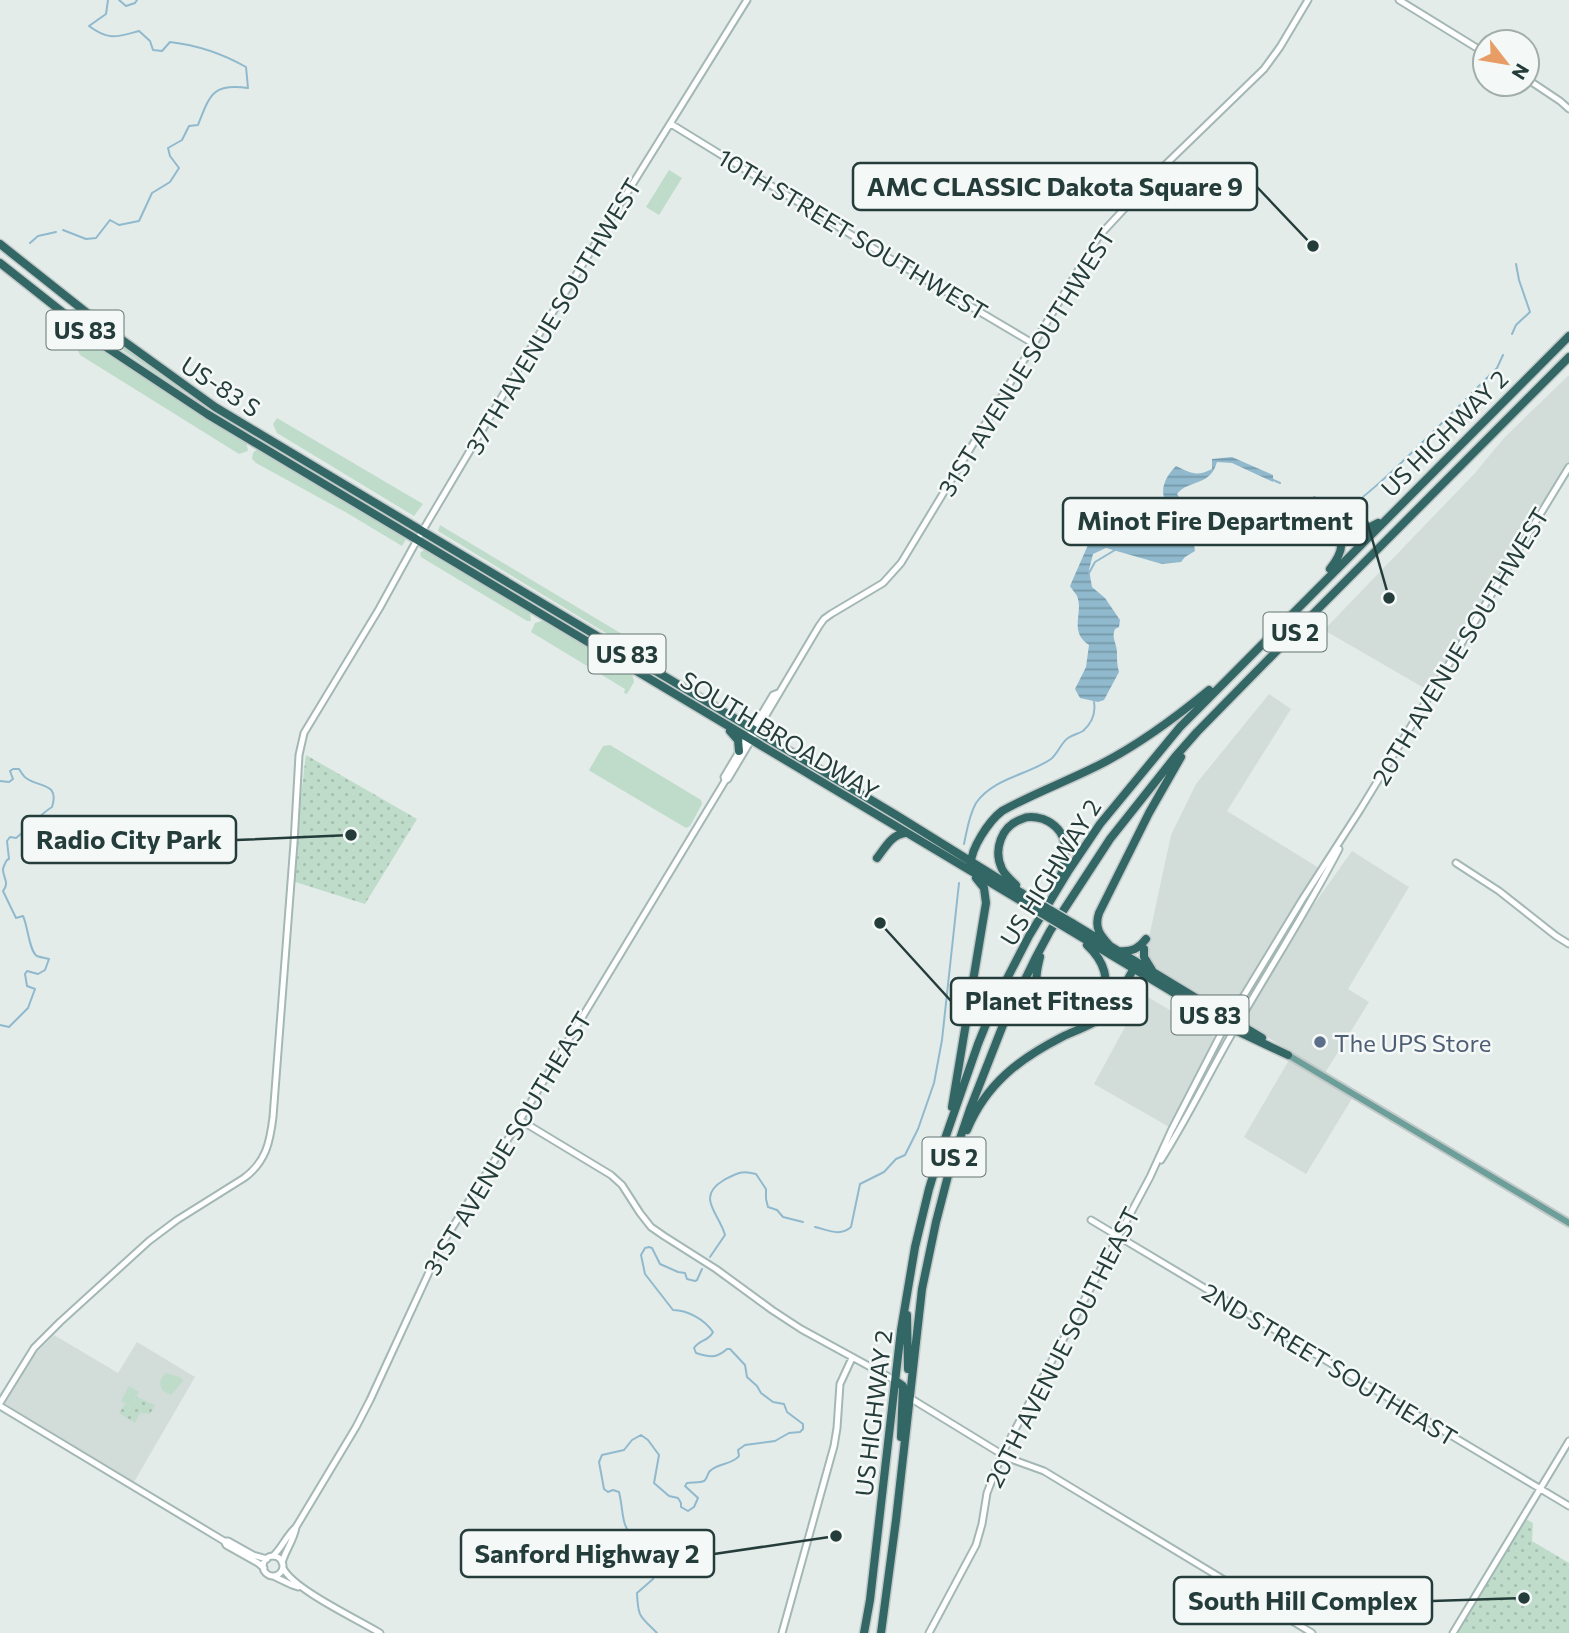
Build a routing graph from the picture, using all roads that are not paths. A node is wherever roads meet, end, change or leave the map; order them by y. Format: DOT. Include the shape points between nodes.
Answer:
graph roads {
  1 [pos="747,0"];
  2 [pos="1308,0"];
  3 [pos="1399,0"];
  4 [pos="1471,44"];
  5 [pos="1541,88"];
  6 [pos="1560,101"];
  7 [pos="1569,103"];
  8 [pos="1569,109"];
  9 [pos="671,124"];
  10 [pos="0,244"];
  11 [pos="0,263"];
  12 [pos="1569,336"];
  13 [pos="1034,344"];
  14 [pos="1569,357"];
  15 [pos="1569,363"];
  16 [pos="1535,391"];
  17 [pos="173,392"];
  18 [pos="260,434"];
  19 [pos="254,442"];
  20 [pos="309,463"];
  21 [pos="1569,467"];
  22 [pos="1392,514"];
  23 [pos="422,531"];
  24 [pos="416,540"];
  25 [pos="1310,595"];
  26 [pos="539,613"];
  27 [pos="577,636"];
  28 [pos="608,643"];
  29 [pos="1241,664"];
  30 [pos="646,665"];
  31 [pos="643,676"];
  32 [pos="682,699"];
  33 [pos="718,715"];
  34 [pos="1208,721"];
  35 [pos="752,735"];
  36 [pos="739,751"];
  37 [pos="725,781"];
  38 [pos="909,835"];
  39 [pos="690,838"];
  40 [pos="979,840"];
  41 [pos="951,850"];
  42 [pos="877,858"];
  43 [pos="970,861"];
  44 [pos="1457,863"];
  45 [pos="980,877"];
  46 [pos="1030,901"];
  47 [pos="1049,902"];
  48 [pos="1072,929"];
  49 [pos="1051,931"];
  50 [pos="1146,939"];
  51 [pos="1569,944"];
  52 [pos="1113,948"];
  53 [pos="1144,949"];
  54 [pos="1135,966"];
  55 [pos="1154,977"];
  56 [pos="1121,991"];
  57 [pos="1232,1024"];
  58 [pos="1288,1055"];
  59 [pos="951,1119"];
  60 [pos="520,1120"];
  61 [pos="950,1168"];
  62 [pos="1150,1177"];
  63 [pos="1091,1220"];
  64 [pos="1569,1223"];
  65 [pos="1118,1238"];
  66 [pos="906,1298"];
  67 [pos="852,1358"];
  68 [pos="896,1381"];
  69 [pos="910,1398"];
  70 [pos="0,1405"];
  71 [pos="1569,1441"];
  72 [pos="1002,1454"];
  73 [pos="901,1477"];
  74 [pos="1540,1489"];
  75 [pos="1569,1506"];
  76 [pos="296,1527"];
  77 [pos="224,1541"];
  78 [pos="270,1558"];
  79 [pos="282,1565"];
  80 [pos="264,1568"];
  81 [pos="273,1576"];
  82 [pos="302,1587"];
  83 [pos="380,1633"];
  84 [pos="782,1633"];
  85 [pos="864,1633"];
  86 [pos="881,1633"];
  87 [pos="929,1633"];
  88 [pos="1312,1633"];
  89 [pos="1453,1633"];
  1 -- 9 [label="street, 37TH AVENUE SOUTHWEST"];
  2 -- 13 [label="street, 31ST AVENUE SOUTHWEST" via="1264,69 1099,236"];
  3 -- 4 [label="street"];
  5 -- 6 [label="street"];
  6 -- 7 [label="street"];
  6 -- 8 [label="street"];
  9 -- 13 [label="street, 10TH STREET SOUTHWEST"];
  9 -- 23 [label="street, 37TH AVENUE SOUTHWEST"];
  10 -- 18 [label="highway, US-83 S / US 83" via="161,370"];
  11 -- 17 [label="highway, US 83" via="109,349"];
  12 -- 22 [label="highway, US HIGHWAY 2 / US 2"];
  13 -- 35 [label="street, 31ST AVENUE SOUTHWEST" via="901,564 883,583 824,619"];
  14 -- 16 [label="highway, US HIGHWAY 2 / US 2"];
  15 -- 16 [label="highway"];
  16 -- 34 [label="highway, US HIGHWAY 2 / US 2"];
  17 -- 18 [label="highway" via="256,436"];
  17 -- 19 [label="highway, US 83"];
  18 -- 20 [label="highway, SOUTH BROADWAY / US 83"];
  19 -- 20 [label="highway" via="260,440"];
  19 -- 24 [label="highway, SOUTH BROADWAY / US 83"];
  20 -- 23 [label="highway, SOUTH BROADWAY / US 83"];
  21 -- 57 [label="street, 20TH AVENUE SOUTHWEST" via="1351,824 1310,902"];
  22 -- 25 [label="highway, US HIGHWAY 2 / US 2"];
  22 -- 25 [label="highway" via="1359,532 1329,524 1341,541 1340,552"];
  23 -- 24 [label="street, 37TH AVENUE SOUTHWEST"];
  23 -- 28 [label="highway, SOUTH BROADWAY / US 83"];
  24 -- 26 [label="highway, SOUTH BROADWAY / US 83"];
  24 -- 70 [label="street, 37TH AVENUE SOUTHWEST" via="301,739 273,1116 265,1156 253,1172 149,1241 60,1322 34,1348"];
  25 -- 29 [label="highway, US HIGHWAY 2 / US 2"];
  26 -- 27 [label="highway, SOUTH BROADWAY / US 83"];
  26 -- 28 [label="highway" via="547,610"];
  27 -- 30 [label="highway" via="640,667"];
  27 -- 31 [label="highway, SOUTH BROADWAY / US 83"];
  28 -- 30 [label="highway, SOUTH BROADWAY / US 83"];
  29 -- 40 [label="highway" via="1133,746 1002,811"];
  29 -- 47 [label="highway, US HIGHWAY 2 / US 2" via="1125,793"];
  30 -- 33 [label="highway, SOUTH BROADWAY / US 83"];
  31 -- 32 [label="highway, SOUTH BROADWAY / US 83"];
  31 -- 33 [label="highway" via="650,672"];
  32 -- 33 [label="highway, SOUTH BROADWAY / US 83"];
  32 -- 35 [label="highway"];
  33 -- 35 [label="highway, SOUTH BROADWAY / US 83"];
  33 -- 36 [label="highway" via="718,723 735,734"];
  34 -- 49 [label="highway, US HIGHWAY 2 / US 2" via="1120,825"];
  34 -- 52 [label="highway" via="1168,777 1099,913 1097,928"];
  35 -- 36 [label="street, 31ST AVENUE SOUTHWEST"];
  35 -- 37 [label="street, 31ST AVENUE SOUTHWEST"];
  35 -- 38 [label="highway, SOUTH BROADWAY / US 83"];
  35 -- 41 [label="highway, SOUTH BROADWAY / US 83" via="814,766"];
  36 -- 37 [label="street, 31ST AVENUE SOUTHWEST"];
  37 -- 39 [label="street, 31ST AVENUE SOUTHWEST"];
  38 -- 42 [label="highway" via="901,833 891,839"];
  38 -- 45 [label="highway, SOUTH BROADWAY / US 83"];
  38 -- 59 [label="highway" via="976,879 986,896"];
  39 -- 60 [label="street, 31ST AVENUE SOUTHEAST"];
  40 -- 41 [label="highway" via="968,851"];
  40 -- 43 [label="highway"];
  41 -- 43 [label="highway, SOUTH BROADWAY / US 83"];
  43 -- 45 [label="highway"];
  43 -- 46 [label="highway, SOUTH BROADWAY / US 83"];
  44 -- 51 [label="street"];
  45 -- 46 [label="highway, SOUTH BROADWAY / US 83"];
  46 -- 47 [label="highway" via="1005,874 998,853 1007,828 1033,817 1056,827 1065,847 1064,864"];
  46 -- 48 [label="highway, SOUTH BROADWAY / US 83, bridge"];
  47 -- 59 [label="highway, US HIGHWAY 2 / US 2" via="995,1002"];
  48 -- 49 [label="highway" via="1104,970 1102,993 1080,1012 1054,1008 1037,986 1037,966"];
  48 -- 52 [label="highway, SOUTH BROADWAY / US 83"];
  48 -- 54 [label="highway, SOUTH BROADWAY / US 83"];
  49 -- 61 [label="highway, US HIGHWAY 2 / US 2" via="995,1045"];
  50 -- 52 [label="highway" via="1137,949"];
  52 -- 54 [label="highway, SOUTH BROADWAY / US 83"];
  53 -- 55 [label="highway"];
  54 -- 55 [label="highway, SOUTH BROADWAY / US 83"];
  54 -- 56 [label="highway"];
  55 -- 56 [label="highway" via="1138,977"];
  55 -- 57 [label="highway, SOUTH BROADWAY / US 83"];
  56 -- 61 [label="highway" via="1098,1020 1026,1057 991,1089"];
  57 -- 58 [label="highway, SOUTH BROADWAY / US 83"];
  57 -- 62 [label="street, 20TH AVENUE SOUTHWEST"];
  58 -- 64 [label="main road, SOUTH BROADWAY / US 83"];
  59 -- 66 [label="highway, US HIGHWAY 2 / US 2" via="929,1189"];
  60 -- 67 [label="street" via="611,1175 651,1227"];
  60 -- 76 [label="street, 31ST AVENUE SOUTHEAST" via="442,1244 370,1401"];
  61 -- 69 [label="highway, US HIGHWAY 2 / US 2" via="922,1289"];
  62 -- 65 [label="street, 20TH AVENUE SOUTHEAST"];
  63 -- 65 [label="street, 2ND STREET SOUTHEAST"];
  65 -- 72 [label="street, 20TH AVENUE SOUTHEAST"];
  65 -- 74 [label="street, 2ND STREET SOUTHEAST"];
  66 -- 68 [label="highway, US HIGHWAY 2 / US 2"];
  66 -- 69 [label="highway" via="906,1392"];
  67 -- 68 [label="street"];
  67 -- 84 [label="street" via="840,1384 834,1446"];
  68 -- 73 [label="highway" via="903,1386"];
  68 -- 85 [label="highway, US HIGHWAY 2 / US 2"];
  69 -- 72 [label="street"];
  69 -- 73 [label="highway, US HIGHWAY 2 / US 2"];
  70 -- 77 [label="street"];
  71 -- 74 [label="street"];
  72 -- 87 [label="street, 20TH AVENUE SOUTHEAST" via="987,1493 976,1545"];
  72 -- 88 [label="street" via="1044,1471"];
  73 -- 86 [label="highway, US HIGHWAY 2 / US 2"];
  74 -- 75 [label="street, 2ND STREET SOUTHEAST"];
  74 -- 89 [label="street"];
  76 -- 78 [label="street, 31ST AVENUE SOUTHEAST"];
  76 -- 79 [label="street, 31ST AVENUE SOUTHEAST"];
  77 -- 78 [label="street"];
  77 -- 80 [label="street"];
  78 -- 79 [label="street" via="279,1559"];
  78 -- 80 [label="street"];
  79 -- 81 [label="street" via="280,1573"];
  79 -- 82 [label="street"];
  80 -- 81 [label="street"];
  81 -- 82 [label="street"];
  82 -- 83 [label="street"];
}
